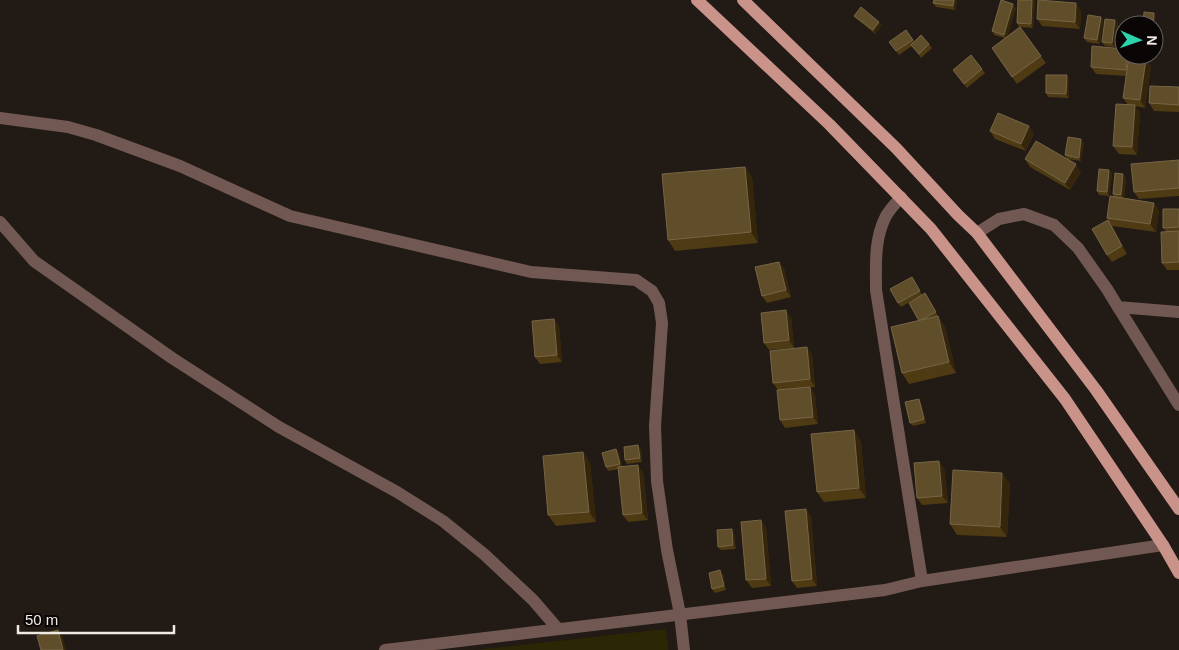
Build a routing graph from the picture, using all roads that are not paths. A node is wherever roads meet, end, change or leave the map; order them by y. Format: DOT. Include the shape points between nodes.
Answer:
graph roads {
  1 [pos="697,0"];
  2 [pos="743,0"];
  3 [pos="0,118"];
  4 [pos="900,197"];
  5 [pos="0,222"];
  6 [pos="977,233"];
  7 [pos="1118,307"];
  8 [pos="1179,312"];
  9 [pos="1179,405"];
  10 [pos="1179,509"];
  11 [pos="1162,545"];
  12 [pos="1179,573"];
  13 [pos="922,581"];
  14 [pos="680,614"];
  15 [pos="558,629"];
  16 [pos="385,650"];
  17 [pos="684,650"];
  1 -- 4 [label="main road" via="829,124"];
  2 -- 6 [label="main road" via="896,148"];
  3 -- 14 [label="street" via="68,127 96,135 180,166 290,216 531,272 636,280 652,291 659,302 662,322 655,426 657,482"];
  4 -- 11 [label="main road" via="931,229 1065,399"];
  4 -- 13 [label="street" via="880,230 876,250 876,290"];
  5 -- 15 [label="street" via="34,261 172,358 279,427 398,492 443,521 533,600"];
  6 -- 7 [label="street" via="999,219 1024,214 1054,225 1078,248"];
  6 -- 10 [label="main road" via="1096,390"];
  7 -- 8 [label="street"];
  7 -- 9 [label="street"];
  11 -- 12 [label="main road"];
  11 -- 13 [label="street"];
  13 -- 14 [label="street" via="885,590"];
  14 -- 15 [label="street"];
  14 -- 17 [label="street"];
  15 -- 16 [label="street"];
}
